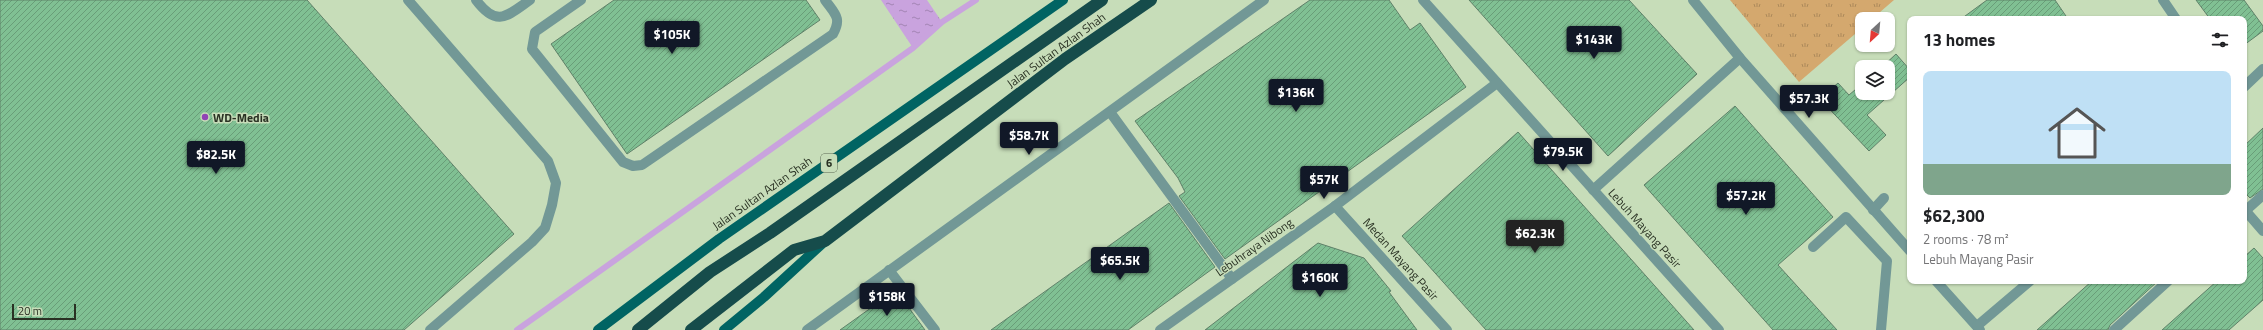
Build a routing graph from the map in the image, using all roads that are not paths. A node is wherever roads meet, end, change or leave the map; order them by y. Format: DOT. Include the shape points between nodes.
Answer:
graph roads {
  1 [pos="408,0"];
  2 [pos="476,0"];
  3 [pos="530,0"];
  4 [pos="581,0"];
  5 [pos="825,0"];
  6 [pos="1063,0"];
  7 [pos="1102,0"];
  8 [pos="1151,0"];
  9 [pos="1264,0"];
  10 [pos="1423,0"];
  11 [pos="1693,0"];
  12 [pos="2162,0"];
  13 [pos="2174,16"];
  14 [pos="1740,58"];
  15 [pos="2263,70"];
  16 [pos="1497,82"];
  17 [pos="2247,84"];
  18 [pos="1110,112"];
  19 [pos="1593,190"];
  20 [pos="2263,195"];
  21 [pos="1884,198"];
  22 [pos="1336,206"];
  23 [pos="2247,208"];
  24 [pos="1873,210"];
  25 [pos="2247,214"];
  26 [pos="2263,231"];
  27 [pos="825,241"];
  28 [pos="1813,247"];
  29 [pos="1907,248"];
  30 [pos="889,270"];
  31 [pos="1232,279"];
  32 [pos="1939,284"];
  33 [pos="2027,284"];
  34 [pos="2165,284"];
  35 [pos="1978,328"];
  36 [pos="430,330"];
  37 [pos="598,330"];
  38 [pos="638,330"];
  39 [pos="691,330"];
  40 [pos="724,330"];
  41 [pos="808,330"];
  42 [pos="934,330"];
  43 [pos="1160,330"];
  44 [pos="1447,330"];
  45 [pos="1719,330"];
  46 [pos="1881,330"];
  47 [pos="2114,330"];
  1 -- 36 [label="street" via="548,161 556,183 545,228"];
  2 -- 3 [label="street" via="485,12 496,18 504,18"];
  4 -- 5 [label="street" via="535,32 532,49 623,162 633,166 642,165 833,34 838,26 837,17"];
  6 -- 37 [label="main road, Jalan Sultan Azlan Shah / 6" via="719,239"];
  7 -- 38 [label="highway, Jalan Sultan Azlan Shah / 6" via="770,233 710,272"];
  8 -- 27 [label="highway, Jalan Sultan Azlan Shah" via="1065,59"];
  9 -- 18 [label="street"];
  10 -- 16 [label="street, Lebuh Mayang Pasir"];
  11 -- 14 [label="street"];
  12 -- 13 [label="street"];
  14 -- 19 [label="street"];
  14 -- 24 [label="street"];
  15 -- 17 [label="street"];
  16 -- 19 [label="street, Lebuh Mayang Pasir"];
  16 -- 22 [label="street, Lebuhraya Nibong"];
  18 -- 30 [label="street"];
  18 -- 31 [label="street"];
  19 -- 45 [label="street, Lebuh Mayang Pasir"];
  20 -- 23 [label="street"];
  21 -- 24 [label="street"];
  22 -- 31 [label="street, Lebuhraya Nibong"];
  22 -- 44 [label="street, Medan Mayang Pasir"];
  24 -- 29 [label="street"];
  25 -- 26 [label="street"];
  27 -- 39 [label="highway, Jalan Sultan Azlan Shah" via="794,250"];
  27 -- 40 [label="main road, Jalan Sultan Azlan Shah"];
  28 -- 46 [label="street" via="1846,217 1887,261"];
  30 -- 41 [label="street"];
  30 -- 42 [label="street"];
  31 -- 43 [label="street, Lebuhraya Nibong"];
  32 -- 35 [label="street"];
  33 -- 35 [label="street"];
  34 -- 47 [label="street"];
}
